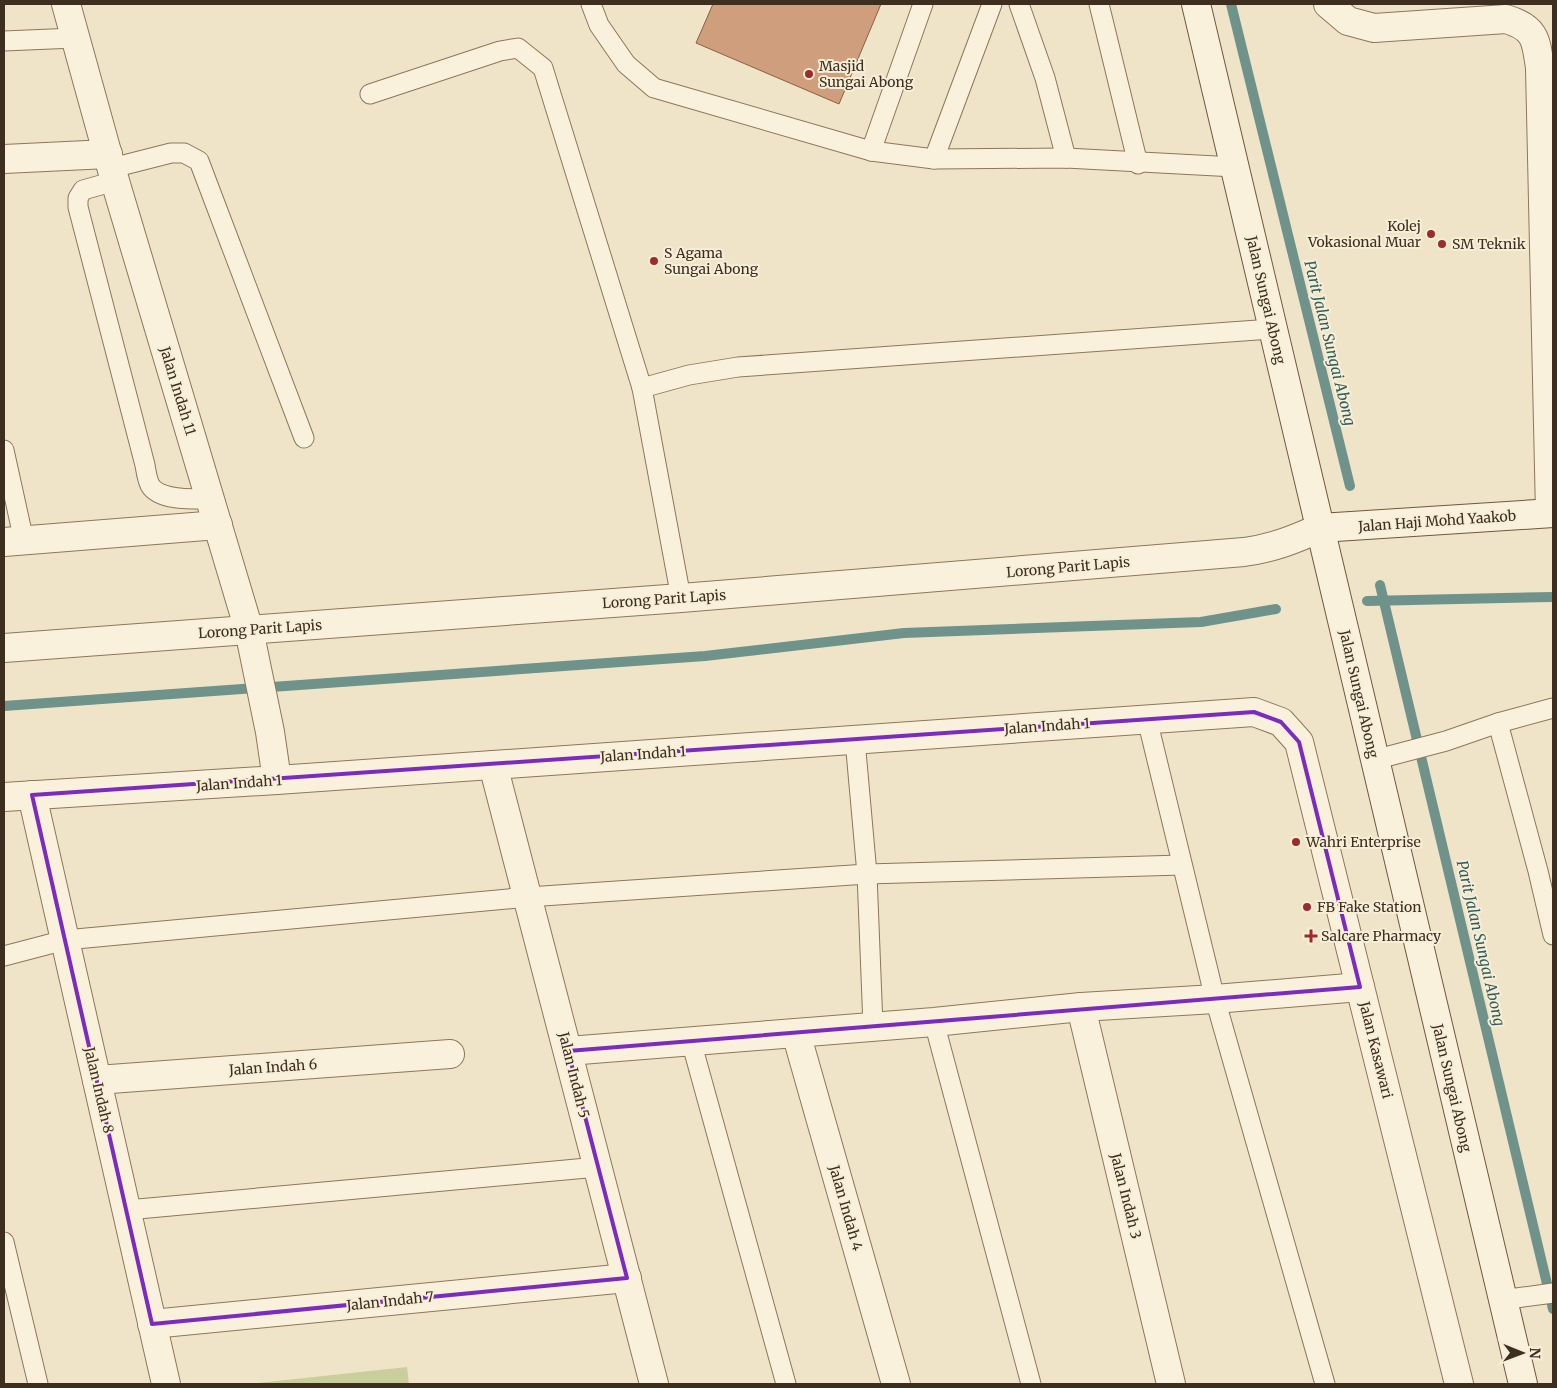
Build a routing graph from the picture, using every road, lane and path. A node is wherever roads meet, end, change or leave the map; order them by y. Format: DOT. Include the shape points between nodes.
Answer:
graph roads {
  1 [pos="66,4"];
  2 [pos="591,4"];
  3 [pos="923,4"];
  4 [pos="992,4"];
  5 [pos="1018,4"];
  6 [pos="1099,4"];
  7 [pos="1196,4"];
  8 [pos="1328,4"];
  9 [pos="75,38"];
  10 [pos="4,41"];
  11 [pos="370,94"];
  12 [pos="871,151"];
  13 [pos="1066,158"];
  14 [pos="4,159"];
  15 [pos="934,159"];
  16 [pos="1138,164"];
  17 [pos="112,167"];
  18 [pos="1234,167"];
  19 [pos="1272,329"];
  20 [pos="642,388"];
  21 [pos="304,438"];
  22 [pos="1551,440"];
  23 [pos="4,450"];
  24 [pos="214,512"];
  25 [pos="1552,513"];
  26 [pos="1320,528"];
  27 [pos="14,541"];
  28 [pos="681,598"];
  29 [pos="249,630"];
  30 [pos="4,648"];
  31 [pos="1553,708"];
  32 [pos="1147,720"];
  33 [pos="1281,722"];
  34 [pos="1498,723"];
  35 [pos="855,740"];
  36 [pos="1374,760"];
  37 [pos="493,765"];
  38 [pos="277,780"];
  39 [pos="32,795"];
  40 [pos="4,797"];
  41 [pos="1182,866"];
  42 [pos="1546,870"];
  43 [pos="867,874"];
  44 [pos="528,897"];
  45 [pos="1553,935"];
  46 [pos="65,940"];
  47 [pos="4,956"];
  48 [pos="1360,987"];
  49 [pos="1215,999"];
  50 [pos="1081,1008"];
  51 [pos="934,1022"];
  52 [pos="873,1026"];
  53 [pos="796,1032"];
  54 [pos="691,1041"];
  55 [pos="568,1051"];
  56 [pos="450,1054"];
  57 [pos="97,1080"];
  58 [pos="598,1167"];
  59 [pos="127,1210"];
  60 [pos="4,1242"];
  61 [pos="627,1278"];
  62 [pos="1545,1294"];
  63 [pos="1502,1300"];
  64 [pos="152,1324"];
  65 [pos="38,1384"];
  66 [pos="166,1384"];
  67 [pos="654,1384"];
  68 [pos="786,1384"];
  69 [pos="896,1384"];
  70 [pos="1031,1384"];
  71 [pos="1172,1384"];
  72 [pos="1325,1384"];
  73 [pos="1458,1384"];
  74 [pos="1523,1384"];
  1 -- 9 [label="street, Jalan Indah 11"];
  2 -- 12 [label="lane" via="599,25 626,64 654,88"];
  3 -- 12 [label="lane"];
  4 -- 15 [label="lane"];
  5 -- 13 [label="lane" via="1045,78"];
  6 -- 16 [label="lane"];
  7 -- 18 [label="street, Jalan Sungai Abong"];
  8 -- 22 [label="street" via="1348,21 1374,28 1506,18 1521,23 1536,39 1540,68"];
  9 -- 10 [label="lane"];
  9 -- 17 [label="street, Jalan Indah 11"];
  11 -- 20 [label="lane" via="518,48 543,68"];
  12 -- 15 [label="lane"];
  13 -- 15 [label="lane"];
  13 -- 16 [label="lane"];
  14 -- 17 [label="street"];
  16 -- 18 [label="lane"];
  17 -- 21 [label="lane" via="171,153 184,153 199,161"];
  17 -- 24 [label="street, Jalan Indah 11"];
  17 -- 24 [label="lane" via="82,190 78,207 144,465 151,486 161,494"];
  18 -- 19 [label="street, Jalan Sungai Abong"];
  19 -- 20 [label="lane" via="738,368 689,375"];
  19 -- 26 [label="street, Jalan Sungai Abong"];
  20 -- 28 [label="lane"];
  22 -- 25 [label="street"];
  23 -- 27 [label="lane"];
  24 -- 27 [label="street"];
  24 -- 29 [label="street, Jalan Indah 11"];
  25 -- 26 [label="street, Jalan Haji Mohd Yaakob"];
  26 -- 28 [label="street, Lorong Parit Lapis" via="1284,544 1244,552"];
  26 -- 36 [label="street, Jalan Sungai Abong"];
  28 -- 29 [label="street, Lorong Parit Lapis"];
  29 -- 30 [label="street, Lorong Parit Lapis"];
  29 -- 38 [label="street, Jalan Indah 11"];
  31 -- 34 [label="lane"];
  32 -- 33 [label="street, Jalan Indah 1" via="1254,712"];
  32 -- 35 [label="street, Jalan Indah 1"];
  32 -- 41 [label="lane"];
  33 -- 48 [label="street, Jalan Kasawari" via="1300,742"];
  34 -- 36 [label="lane"];
  34 -- 42 [label="lane"];
  35 -- 37 [label="street, Jalan Indah 1"];
  35 -- 43 [label="lane"];
  36 -- 63 [label="street, Jalan Sungai Abong"];
  37 -- 38 [label="street, Jalan Indah 1"];
  37 -- 44 [label="street, Jalan Indah 5"];
  38 -- 39 [label="street, Jalan Indah 1"];
  39 -- 40 [label="street, Jalan Indah 1"];
  39 -- 46 [label="street, Jalan Indah 8"];
  41 -- 43 [label="lane"];
  41 -- 49 [label="lane"];
  42 -- 45 [label="lane"];
  43 -- 44 [label="lane"];
  43 -- 52 [label="lane"];
  44 -- 46 [label="lane"];
  44 -- 55 [label="street, Jalan Indah 5"];
  46 -- 47 [label="lane"];
  46 -- 57 [label="street, Jalan Indah 8"];
  48 -- 49 [label="street"];
  48 -- 73 [label="street, Jalan Kasawari"];
  49 -- 50 [label="street"];
  49 -- 72 [label="lane"];
  50 -- 51 [label="street"];
  50 -- 71 [label="street, Jalan Indah 3"];
  51 -- 52 [label="street"];
  51 -- 70 [label="lane"];
  52 -- 53 [label="street"];
  53 -- 54 [label="street"];
  53 -- 69 [label="street, Jalan Indah 4"];
  54 -- 55 [label="street"];
  54 -- 68 [label="lane"];
  55 -- 58 [label="street, Jalan Indah 5"];
  56 -- 57 [label="street, Jalan Indah 6"];
  57 -- 59 [label="street, Jalan Indah 8"];
  58 -- 59 [label="lane"];
  58 -- 61 [label="street, Jalan Indah 5"];
  59 -- 64 [label="street, Jalan Indah 8"];
  60 -- 65 [label="lane"];
  61 -- 64 [label="street, Jalan Indah 7"];
  61 -- 67 [label="street, Jalan Indah 5"];
  62 -- 63 [label="lane"];
  63 -- 74 [label="street, Jalan Sungai Abong"];
  64 -- 66 [label="street, Jalan Indah 8"];
}
